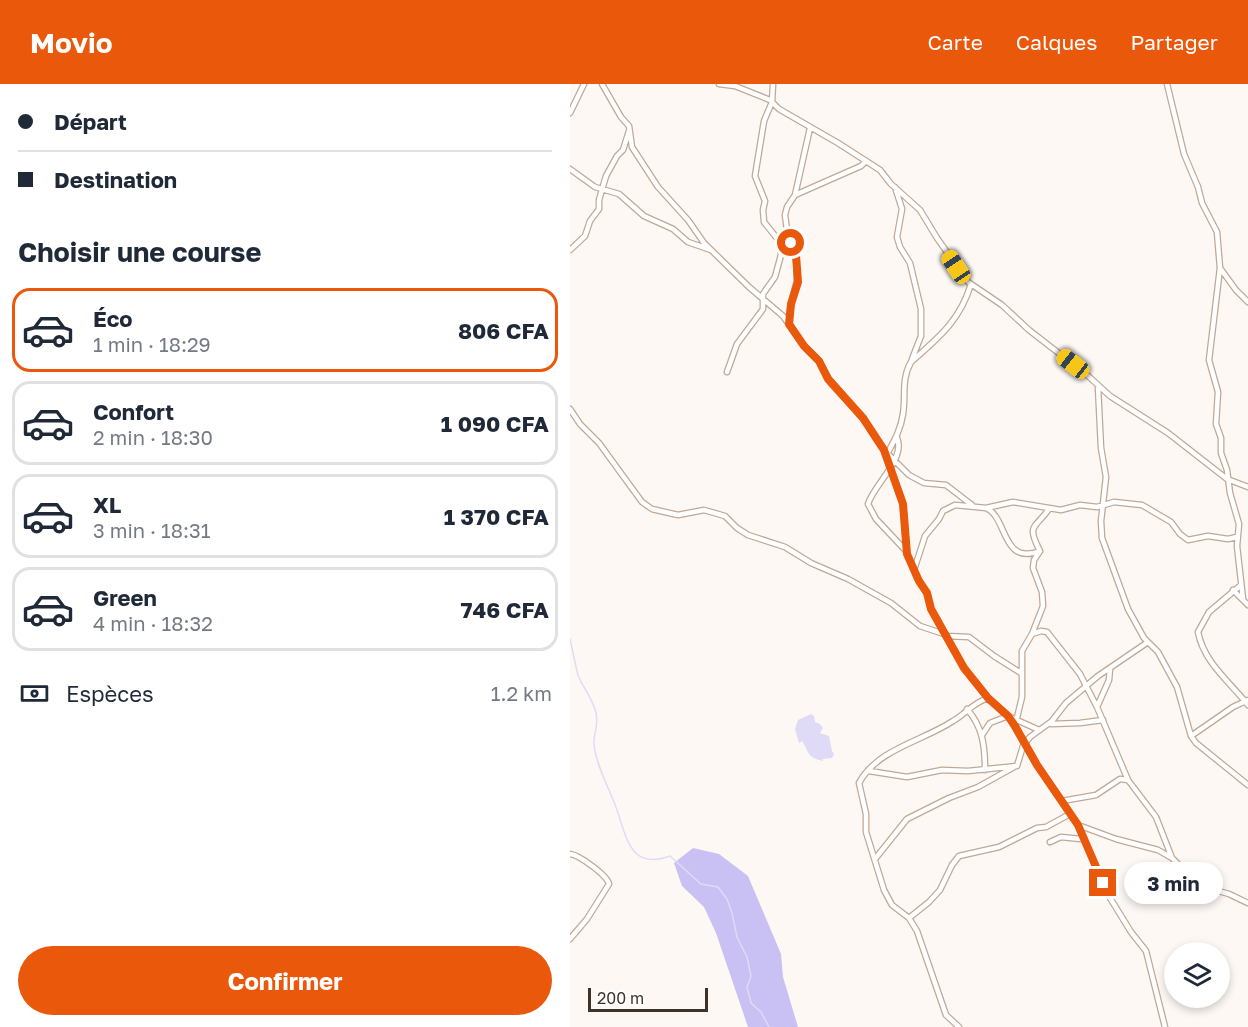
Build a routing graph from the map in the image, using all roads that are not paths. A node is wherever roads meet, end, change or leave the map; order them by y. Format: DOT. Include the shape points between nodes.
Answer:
graph roads {
  1 [pos="584,84"];
  2 [pos="602,84"];
  3 [pos="719,84"];
  4 [pos="773,84"];
  5 [pos="1167,84"];
  6 [pos="772,102"];
  7 [pos="570,114"];
  8 [pos="810,128"];
  9 [pos="630,129"];
  10 [pos="865,162"];
  11 [pos="570,169"];
  12 [pos="573,175"];
  13 [pos="895,187"];
  14 [pos="603,190"];
  15 [pos="795,195"];
  16 [pos="789,234"];
  17 [pos="781,248"];
  18 [pos="711,249"];
  19 [pos="570,250"];
  20 [pos="1220,268"];
  21 [pos="971,284"];
  22 [pos="763,299"];
  23 [pos="1248,302"];
  24 [pos="789,324"];
  25 [pos="911,362"];
  26 [pos="727,372"];
  27 [pos="1098,387"];
  28 [pos="570,409"];
  29 [pos="896,438"];
  30 [pos="886,453"];
  31 [pos="895,462"];
  32 [pos="889,467"];
  33 [pos="1227,478"];
  34 [pos="1248,487"];
  35 [pos="1103,505"];
  36 [pos="974,506"];
  37 [pos="986,508"];
  38 [pos="1049,508"];
  39 [pos="1237,537"];
  40 [pos="1040,551"];
  41 [pos="907,552"];
  42 [pos="914,570"];
  43 [pos="1241,585"];
  44 [pos="1233,591"];
  45 [pos="1243,599"];
  46 [pos="1248,604"];
  47 [pos="1032,634"];
  48 [pos="945,635"];
  49 [pos="1148,642"];
  50 [pos="1110,669"];
  51 [pos="1021,673"];
  52 [pos="1087,687"];
  53 [pos="988,698"];
  54 [pos="1247,702"];
  55 [pos="1097,707"];
  56 [pos="967,709"];
  57 [pos="1008,716"];
  58 [pos="1016,719"];
  59 [pos="1103,720"];
  60 [pos="1049,724"];
  61 [pos="1015,726"];
  62 [pos="1039,730"];
  63 [pos="982,735"];
  64 [pos="1191,736"];
  65 [pos="1024,743"];
  66 [pos="1014,767"];
  67 [pos="985,770"];
  68 [pos="869,771"];
  69 [pos="1128,780"];
  70 [pos="1248,785"];
  71 [pos="1062,801"];
  72 [pos="1070,814"];
  73 [pos="1078,825"];
  74 [pos="1084,838"];
  75 [pos="1050,842"];
  76 [pos="570,854"];
  77 [pos="1172,858"];
  78 [pos="875,859"];
  79 [pos="1248,903"];
  80 [pos="909,918"];
  81 [pos="570,939"];
  82 [pos="959,1027"];
  83 [pos="1165,1027"];
  1 -- 7 [label="street"];
  2 -- 9 [label="street"];
  3 -- 6 [label="street" via="735,86"];
  4 -- 6 [label="street"];
  5 -- 20 [label="street" via="1185,154 1202,203 1216,227"];
  6 -- 8 [label="street"];
  6 -- 17 [label="street" via="764,121 755,176 765,201 764,222"];
  8 -- 10 [label="street"];
  8 -- 15 [label="street"];
  9 -- 14 [label="street"];
  9 -- 18 [label="street" via="632,147 654,180"];
  10 -- 13 [label="street" via="882,172"];
  10 -- 15 [label="street"];
  11 -- 12 [label="street"];
  12 -- 14 [label="street"];
  13 -- 21 [label="street" via="920,210"];
  13 -- 25 [label="street" via="902,209 897,237 910,263 921,309 921,336"];
  14 -- 18 [label="street" via="619,194 644,216 673,229 688,242"];
  14 -- 19 [label="street" via="599,209 585,236"];
  15 -- 16 [label="street" via="785,211"];
  16 -- 17 [label="street"];
  16 -- 24 [label="street" via="796,255 798,282"];
  17 -- 22 [label="street" via="777,273"];
  18 -- 22 [label="street"];
  20 -- 23 [label="street"];
  20 -- 33 [label="street" via="1209,360 1218,392 1215,417"];
  21 -- 25 [label="street" via="953,321"];
  21 -- 27 [label="street" via="1002,305"];
  22 -- 24 [label="street"];
  22 -- 26 [label="street" via="763,309 737,344"];
  24 -- 30 [label="street"];
  25 -- 29 [label="street" via="904,381 903,413"];
  27 -- 33 [label="street"];
  27 -- 35 [label="street" via="1106,477"];
  28 -- 48 [label="street" via="642,502 652,509 678,515 704,510 725,516 745,534 785,547 891,603 920,626"];
  29 -- 30 [label="street"];
  29 -- 31 [label="street" via="899,446"];
  30 -- 31 [label="street"];
  30 -- 32 [label="street"];
  31 -- 32 [label="street"];
  31 -- 36 [label="street" via="913,478 946,485"];
  32 -- 41 [label="street" via="903,504"];
  32 -- 41 [label="street" via="868,506"];
  33 -- 34 [label="street"];
  33 -- 39 [label="street" via="1239,524"];
  35 -- 38 [label="street"];
  35 -- 39 [label="street" via="1142,505 1171,522 1188,540"];
  35 -- 49 [label="street" via="1104,544 1128,609"];
  36 -- 37 [label="street"];
  36 -- 42 [label="street" via="955,505 943,511 925,536"];
  37 -- 38 [label="street" via="1013,502"];
  37 -- 40 [label="street" via="992,510 1008,541 1020,552 1028,555"];
  38 -- 40 [label="street" via="1033,528"];
  39 -- 43 [label="street"];
  40 -- 47 [label="street" via="1033,568 1043,606"];
  41 -- 42 [label="street"];
  42 -- 48 [label="street"];
  43 -- 44 [label="street"];
  43 -- 45 [label="street"];
  44 -- 45 [label="street"];
  44 -- 54 [label="street" via="1209,612 1198,632 1221,676"];
  45 -- 46 [label="street"];
  47 -- 51 [label="street" via="1022,651"];
  47 -- 52 [label="street" via="1047,632"];
  48 -- 51 [label="street" via="969,637"];
  48 -- 53 [label="street"];
  49 -- 50 [label="street"];
  49 -- 64 [label="street" via="1177,687"];
  50 -- 52 [label="street"];
  50 -- 55 [label="street"];
  51 -- 58 [label="street" via="1022,697"];
  52 -- 55 [label="street"];
  52 -- 60 [label="street"];
  53 -- 56 [label="street"];
  53 -- 57 [label="street"];
  54 -- 64 [label="street"];
  55 -- 59 [label="street"];
  56 -- 63 [label="street"];
  56 -- 68 [label="street" via="950,723 882,758"];
  57 -- 58 [label="street"];
  57 -- 61 [label="street"];
  57 -- 63 [label="street" via="990,723"];
  58 -- 61 [label="street"];
  58 -- 62 [label="street"];
  59 -- 60 [label="street"];
  59 -- 69 [label="street"];
  60 -- 62 [label="street"];
  61 -- 65 [label="street"];
  62 -- 65 [label="street"];
  63 -- 67 [label="street"];
  64 -- 70 [label="street"];
  65 -- 66 [label="street"];
  65 -- 71 [label="street"];
  66 -- 67 [label="street"];
  66 -- 78 [label="street" via="907,819"];
  67 -- 68 [label="street" via="942,770 907,777"];
  68 -- 78 [label="street" via="859,783 866,831"];
  69 -- 71 [label="street" via="1120,779 1091,796"];
  69 -- 77 [label="street" via="1156,818"];
  71 -- 72 [label="street"];
  72 -- 73 [label="street"];
  72 -- 80 [label="street" via="999,847 959,856 940,890"];
  73 -- 74 [label="street"];
  73 -- 77 [label="street"];
  74 -- 75 [label="street" via="1061,837"];
  74 -- 83 [label="street" via="1107,893 1146,951"];
  76 -- 81 [label="street" via="600,872 609,884"];
  77 -- 79 [label="street" via="1208,888"];
  78 -- 80 [label="street" via="887,896"];
  80 -- 82 [label="street" via="946,1015"];
}
